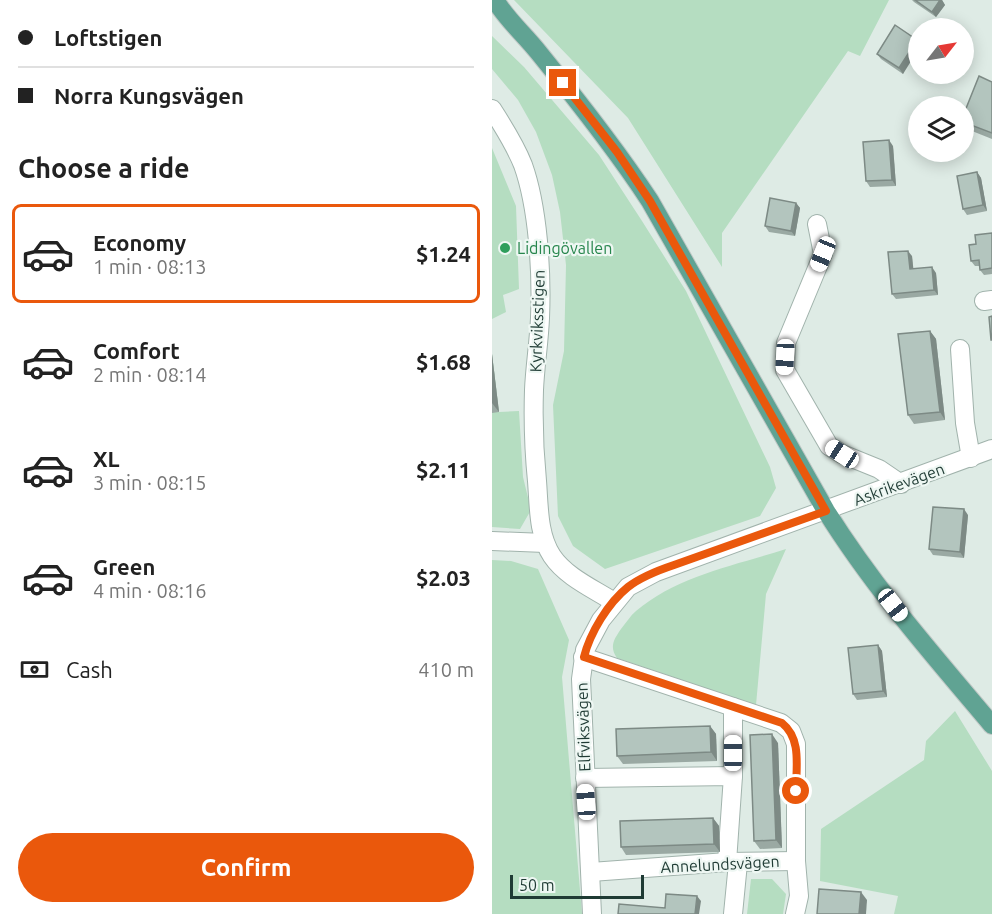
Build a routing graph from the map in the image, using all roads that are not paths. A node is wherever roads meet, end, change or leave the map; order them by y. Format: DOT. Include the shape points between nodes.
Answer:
graph roads {
  1 [pos="495,0"];
  2 [pos="499,14"];
  3 [pos="492,109"];
  4 [pos="817,224"];
  5 [pos="960,349"];
  6 [pos="992,449"];
  7 [pos="971,458"];
  8 [pos="901,484"];
  9 [pos="826,511"];
  10 [pos="492,541"];
  11 [pos="545,543"];
  12 [pos="614,603"];
  13 [pos="584,657"];
  14 [pos="733,707"];
  15 [pos="992,724"];
  16 [pos="733,776"];
  17 [pos="585,778"];
  18 [pos="796,861"];
  19 [pos="732,862"];
  20 [pos="591,872"];
  21 [pos="592,914"];
  22 [pos="734,914"];
  23 [pos="795,914"];
  1 -- 2 [label="main road"];
  2 -- 9 [label="main road" via="536,48 650,201"];
  3 -- 11 [label="street, Kyrkviksstigen" via="522,165 533,208 540,316 534,441"];
  4 -- 8 [label="street" via="823,254 786,343 785,370 829,446"];
  5 -- 7 [label="street"];
  6 -- 7 [label="street, Askrikevägen"];
  7 -- 8 [label="street, Askrikevägen"];
  8 -- 9 [label="street, Askrikevägen"];
  9 -- 12 [label="street, Elfviksvägen" via="656,572 628,587"];
  9 -- 15 [label="main road" via="855,556"];
  10 -- 11 [label="street"];
  11 -- 12 [label="street, Kyrkviksstigen" via="557,562"];
  12 -- 13 [label="street, Elfviksvägen" via="601,620"];
  13 -- 14 [label="street"];
  13 -- 17 [label="street, Elfviksvägen" via="580,679"];
  14 -- 16 [label="street"];
  14 -- 18 [label="street" via="782,723 791,731 796,744"];
  16 -- 17 [label="street"];
  16 -- 19 [label="street"];
  17 -- 20 [label="street, Elfviksvägen"];
  18 -- 19 [label="street, Annelundsvägen"];
  18 -- 23 [label="street, Annelundsvägen" via="799,896"];
  19 -- 20 [label="street, Annelundsvägen"];
  19 -- 22 [label="street"];
  20 -- 21 [label="street, Elfviksvägen"];
}
